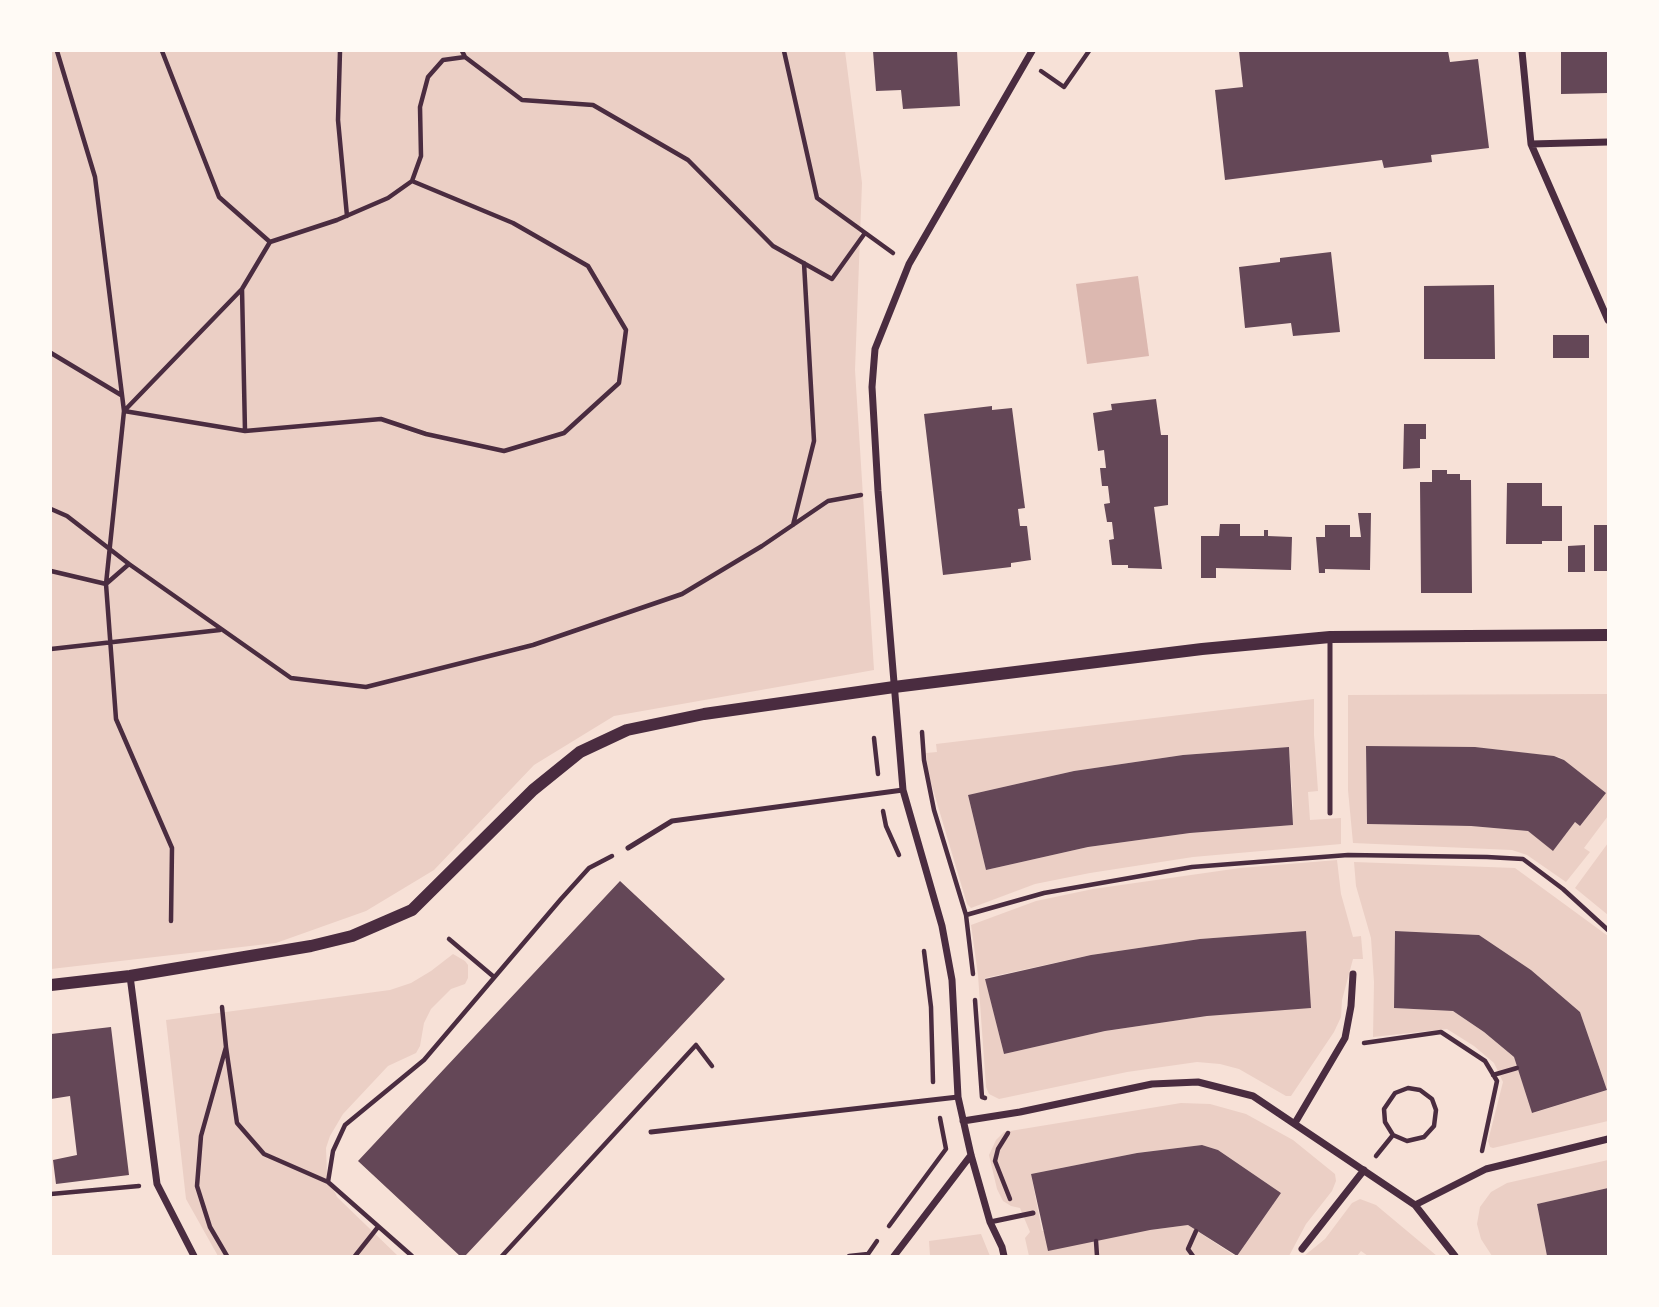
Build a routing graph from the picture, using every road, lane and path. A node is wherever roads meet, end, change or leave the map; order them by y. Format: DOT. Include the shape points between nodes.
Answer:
graph roads {
  1 [pos="57,51"];
  2 [pos="162,51"];
  3 [pos="340,51"];
  4 [pos="462,51"];
  5 [pos="784,51"];
  6 [pos="1032,51"];
  7 [pos="1089,51"];
  8 [pos="1522,51"];
  9 [pos="465,57"];
  10 [pos="1026,61"];
  11 [pos="1608,142"];
  12 [pos="1531,144"];
  13 [pos="412,181"];
  14 [pos="347,216"];
  15 [pos="865,233"];
  16 [pos="270,242"];
  17 [pos="804,263"];
  18 [pos="909,264"];
  19 [pos="242,289"];
  20 [pos="1608,320"];
  21 [pos="51,353"];
  22 [pos="122,395"];
  23 [pos="124,411"];
  24 [pos="245,431"];
  25 [pos="878,491"];
  26 [pos="51,509"];
  27 [pos="793,525"];
  28 [pos="111,550"];
  29 [pos="129,564"];
  30 [pos="51,571"];
  31 [pos="106,584"];
  32 [pos="222,630"];
  33 [pos="1608,635"];
  34 [pos="1330,637"];
  35 [pos="109,642"];
  36 [pos="51,649"];
  37 [pos="894,687"];
  38 [pos="874,738"];
  39 [pos="878,774"];
  40 [pos="903,790"];
  41 [pos="883,810"];
  42 [pos="1331,813"];
  43 [pos="628,848"];
  44 [pos="900,858"];
  45 [pos="966,915"];
  46 [pos="172,921"];
  47 [pos="1608,930"];
  48 [pos="449,939"];
  49 [pos="924,948"];
  50 [pos="1353,974"];
  51 [pos="130,976"];
  52 [pos="495,977"];
  53 [pos="51,985"];
  54 [pos="222,1007"];
  55 [pos="1363,1043"];
  56 [pos="226,1046"];
  57 [pos="712,1066"];
  58 [pos="1517,1068"];
  59 [pos="1493,1075"];
  60 [pos="958,1097"];
  61 [pos="935,1098"];
  62 [pos="963,1121"];
  63 [pos="1295,1123"];
  64 [pos="652,1132"];
  65 [pos="1393,1135"];
  66 [pos="1608,1139"];
  67 [pos="971,1156"];
  68 [pos="1486,1169"];
  69 [pos="1364,1170"];
  70 [pos="328,1182"];
  71 [pos="157,1184"];
  72 [pos="51,1194"];
  73 [pos="1415,1205"];
  74 [pos="1033,1213"];
  75 [pos="990,1222"];
  76 [pos="378,1227"];
  77 [pos="1196,1231"];
  78 [pos="1096,1241"];
  79 [pos="1302,1249"];
  80 [pos="194,1256"];
  81 [pos="227,1256"];
  82 [pos="355,1256"];
  83 [pos="412,1256"];
  84 [pos="502,1256"];
  85 [pos="849,1256"];
  86 [pos="894,1256"];
  87 [pos="1004,1256"];
  88 [pos="1097,1256"];
  89 [pos="1193,1256"];
  90 [pos="1455,1256"];
  1 -- 22 [label="path" via="95,177"];
  2 -- 16 [label="path" via="219,197"];
  3 -- 14 [label="path" via="338,120"];
  4 -- 9 [label="path"];
  5 -- 15 [label="path" via="817,198"];
  6 -- 10 [label="street"];
  7 -- 10 [label="path" via="1064,87"];
  8 -- 12 [label="street"];
  9 -- 13 [label="path" via="443,60 428,77 420,107 421,156"];
  9 -- 17 [label="path" via="522,100 593,105 688,160 773,246"];
  10 -- 18 [label="street"];
  11 -- 12 [label="street"];
  12 -- 20 [label="street"];
  13 -- 14 [label="path" via="388,198"];
  13 -- 24 [label="path" via="513,223 588,266 626,330 619,383 564,433 504,451 381,419"];
  14 -- 16 [label="path"];
  15 -- 17 [label="path" via="832,279"];
  15 -- 18 [label="path"];
  16 -- 19 [label="path"];
  17 -- 27 [label="path" via="814,441"];
  18 -- 25 [label="street" via="875,349 872,387"];
  19 -- 23 [label="path"];
  19 -- 24 [label="path"];
  21 -- 22 [label="path"];
  22 -- 23 [label="path"];
  23 -- 24 [label="path"];
  23 -- 28 [label="path"];
  25 -- 27 [label="path" via="828,501"];
  25 -- 37 [label="street"];
  26 -- 28 [label="path"];
  27 -- 32 [label="path" via="682,594 533,645 366,687 291,678"];
  28 -- 29 [label="path"];
  28 -- 31 [label="path"];
  29 -- 31 [label="path"];
  29 -- 32 [label="path"];
  30 -- 31 [label="path"];
  31 -- 35 [label="path"];
  32 -- 35 [label="path"];
  33 -- 34 [label="street"];
  34 -- 37 [label="street"];
  34 -- 42 [label="lane"];
  35 -- 36 [label="path"];
  35 -- 46 [label="path" via="116,719 172,848"];
  37 -- 40 [label="street"];
  37 -- 51 [label="street" via="704,714 627,730 580,752 533,790 412,910 352,936 311,946"];
  38 -- 39 [label="path"];
  40 -- 43 [label="lane" via="672,821"];
  40 -- 60 [label="street" via="942,926 952,980"];
  41 -- 44 [label="path"];
  43 -- 52 [label="path" via="589,868"];
  45 -- 47 [label="path" via="1044,893 1192,867 1348,855 1487,857 1523,859"];
  48 -- 52 [label="path"];
  49 -- 61 [label="path" via="932,1007"];
  50 -- 63 [label="street" via="1345,1038"];
  51 -- 53 [label="street"];
  51 -- 71 [label="street"];
  52 -- 70 [label="path" via="424,1060 345,1125 333,1151"];
  54 -- 56 [label="path"];
  55 -- 59 [label="path" via="1441,1032 1485,1061"];
  56 -- 70 [label="path" via="237,1123 264,1154"];
  56 -- 81 [label="path" via="201,1136 197,1186 210,1227"];
  57 -- 84 [label="path" via="696,1045"];
  58 -- 59 [label="path"];
  59 -- 68 [label="path" via="1497,1081 1482,1151"];
  60 -- 61 [label="lane"];
  60 -- 62 [label="street"];
  61 -- 64 [label="lane"];
  61 -- 85 [label="path" via="946,1149 868,1254"];
  62 -- 63 [label="street" via="1152,1084 1198,1082 1253,1096"];
  62 -- 67 [label="street"];
  63 -- 69 [label="street"];
  65 -- 65 [label="path" via="1384,1109 1395,1093 1408,1088 1432,1099 1434,1126 1424,1137 1407,1140"];
  65 -- 69 [label="path"];
  66 -- 68 [label="street"];
  67 -- 75 [label="street"];
  67 -- 86 [label="street"];
  68 -- 73 [label="street"];
  69 -- 73 [label="street"];
  69 -- 79 [label="street"];
  70 -- 76 [label="path"];
  71 -- 72 [label="path"];
  71 -- 80 [label="street"];
  73 -- 90 [label="street"];
  74 -- 75 [label="lane"];
  75 -- 87 [label="street"];
  76 -- 82 [label="path"];
  76 -- 83 [label="path"];
  77 -- 89 [label="path" via="1188,1250"];
  78 -- 88 [label="path"];
}
